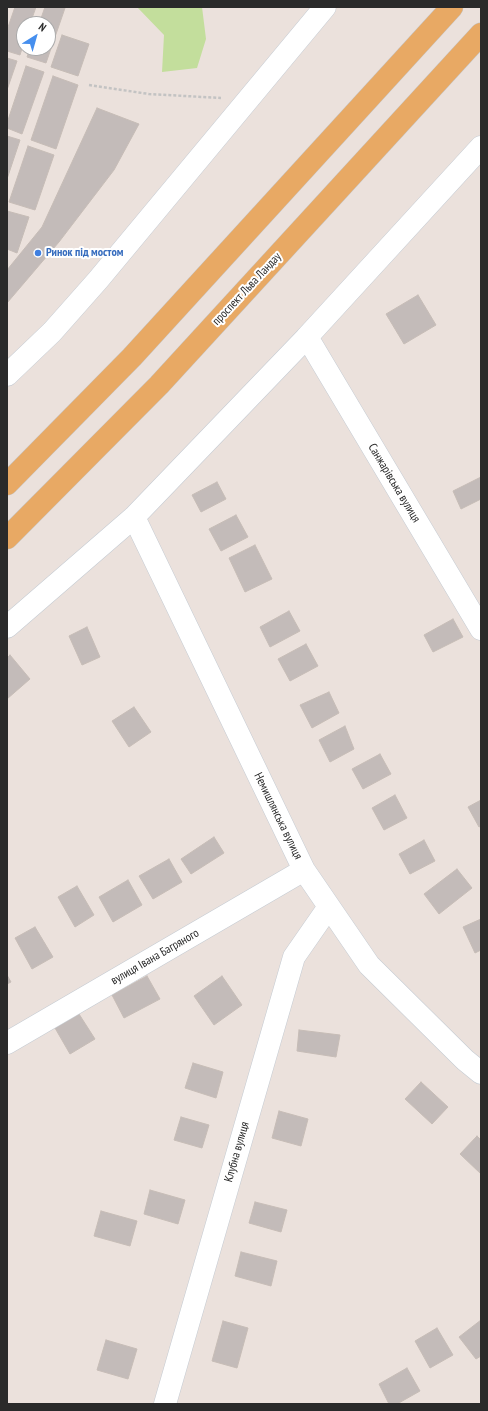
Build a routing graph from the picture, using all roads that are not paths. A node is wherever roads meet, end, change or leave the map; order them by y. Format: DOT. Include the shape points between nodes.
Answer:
graph roads {
  1 [pos="325,7"];
  2 [pos="452,7"];
  3 [pos="481,34"];
  4 [pos="481,147"];
  5 [pos="307,336"];
  6 [pos="7,375"];
  7 [pos="7,484"];
  8 [pos="134,517"];
  9 [pos="7,538"];
  10 [pos="7,627"];
  11 [pos="481,629"];
  12 [pos="304,870"];
  13 [pos="328,908"];
  14 [pos="7,1043"];
  15 [pos="481,1073"];
  16 [pos="164,1404"];
  1 -- 6 [label="street" via="98,280 52,332"];
  2 -- 7 [label="main road" via="132,357"];
  3 -- 9 [label="main road, проспект Льва Ландау" via="159,385"];
  4 -- 5 [label="street"];
  5 -- 8 [label="street"];
  5 -- 11 [label="street, Санжарівська вулиця"];
  8 -- 10 [label="street"];
  8 -- 12 [label="street, Немишлянська вулиця"];
  12 -- 13 [label="street, Немишлянська вулиця"];
  12 -- 14 [label="street, вулиця Івана Багряного"];
  13 -- 15 [label="street, Немишлянська вулиця" via="368,965"];
  13 -- 16 [label="street, Клубна вулиця" via="294,956"];
}
